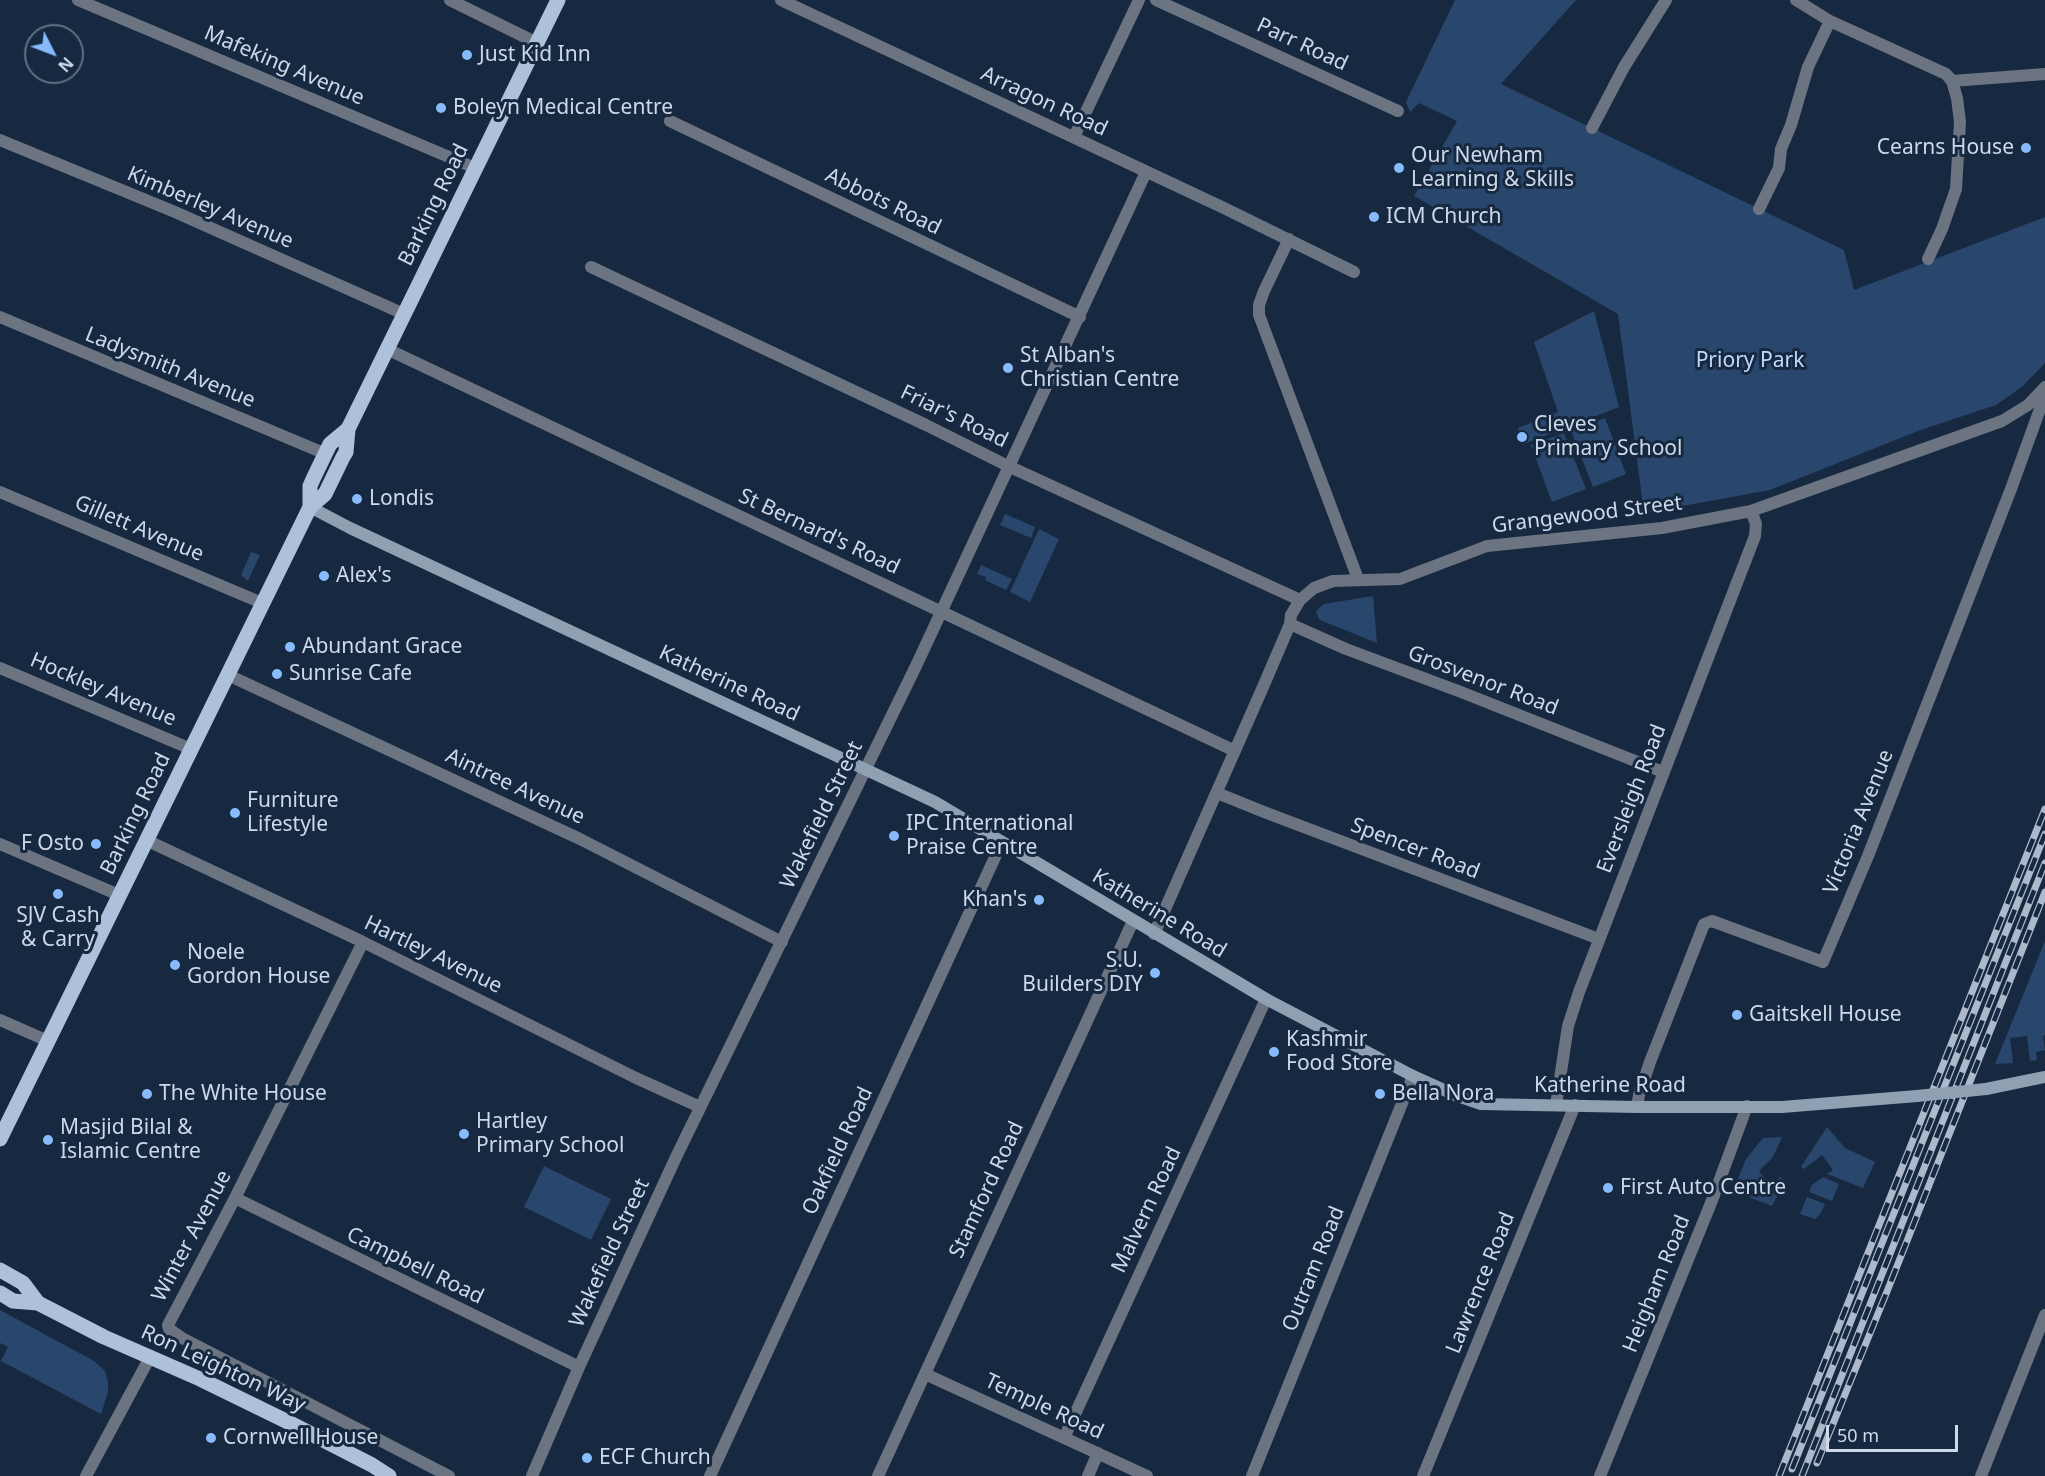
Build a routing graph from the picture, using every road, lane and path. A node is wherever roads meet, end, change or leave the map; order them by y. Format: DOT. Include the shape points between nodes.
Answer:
graph roads {
  1 [pos="78,0"];
  2 [pos="450,0"];
  3 [pos="558,0"];
  4 [pos="781,0"];
  5 [pos="1139,0"];
  6 [pos="1156,0"];
  7 [pos="1666,0"];
  8 [pos="1796,0"];
  9 [pos="1830,21"];
  10 [pos="537,43"];
  11 [pos="2045,74"];
  12 [pos="1952,81"];
  13 [pos="1398,111"];
  14 [pos="670,121"];
  15 [pos="1592,128"];
  16 [pos="1074,137"];
  17 [pos="0,140"];
  18 [pos="475,168"];
  19 [pos="1146,172"];
  20 [pos="1759,209"];
  21 [pos="1289,239"];
  22 [pos="1928,259"];
  23 [pos="591,267"];
  24 [pos="1354,272"];
  25 [pos="404,314"];
  26 [pos="0,317"];
  27 [pos="1080,317"];
  28 [pos="387,349"];
  29 [pos="2045,387"];
  30 [pos="2045,395"];
  31 [pos="348,429"];
  32 [pos="326,454"];
  33 [pos="1008,466"];
  34 [pos="0,492"];
  35 [pos="310,507"];
  36 [pos="1751,512"];
  37 [pos="1358,579"];
  38 [pos="1300,600"];
  39 [pos="262,603"];
  40 [pos="941,611"];
  41 [pos="1290,624"];
  42 [pos="0,668"];
  43 [pos="228,675"];
  44 [pos="191,749"];
  45 [pos="1235,751"];
  46 [pos="867,769"];
  47 [pos="1663,772"];
  48 [pos="1217,793"];
  49 [pos="147,840"];
  50 [pos="1002,842"];
  51 [pos="0,844"];
  52 [pos="119,895"];
  53 [pos="1132,921"];
  54 [pos="1154,934"];
  55 [pos="1599,939"];
  56 [pos="363,942"];
  57 [pos="782,942"];
  58 [pos="1266,999"];
  59 [pos="0,1020"];
  60 [pos="48,1041"];
  61 [pos="1413,1076"];
  62 [pos="2045,1077"];
  63 [pos="1556,1105"];
  64 [pos="1575,1105"];
  65 [pos="1747,1106"];
  66 [pos="700,1107"];
  67 [pos="1637,1107"];
  68 [pos="0,1139"];
  69 [pos="235,1198"];
  70 [pos="0,1270"];
  71 [pos="0,1293"];
  72 [pos="38,1303"];
  73 [pos="2045,1315"];
  74 [pos="150,1357"];
  75 [pos="579,1367"];
  76 [pos="925,1374"];
  77 [pos="1064,1438"];
  78 [pos="1098,1453"];
  79 [pos="86,1476"];
  80 [pos="389,1476"];
  81 [pos="450,1476"];
  82 [pos="532,1476"];
  83 [pos="710,1476"];
  84 [pos="878,1476"];
  85 [pos="1088,1476"];
  86 [pos="1147,1476"];
  87 [pos="1252,1476"];
  88 [pos="1423,1476"];
  89 [pos="1600,1476"];
  90 [pos="1981,1476"];
  1 -- 18 [label="street, Mafeking Avenue"];
  2 -- 10 [label="street"];
  3 -- 10 [label="main road, Barking Road"];
  4 -- 16 [label="street, Arragon Road"];
  5 -- 16 [label="street"];
  6 -- 13 [label="street, Parr Road"];
  7 -- 15 [label="street"];
  8 -- 9 [label="street"];
  9 -- 12 [label="street" via="1946,74"];
  9 -- 20 [label="street" via="1808,67 1781,149 1779,168"];
  10 -- 18 [label="main road, Barking Road"];
  11 -- 12 [label="street"];
  12 -- 22 [label="street" via="1960,122 1956,189"];
  14 -- 27 [label="street, Abbots Road"];
  16 -- 19 [label="street, Arragon Road"];
  17 -- 25 [label="street, Kimberley Avenue" via="175,212"];
  18 -- 25 [label="main road, Barking Road"];
  19 -- 21 [label="street, Arragon Road"];
  19 -- 27 [label="street, Wakefield Street"];
  21 -- 24 [label="street, Arragon Road"];
  21 -- 37 [label="street" via="1264,291 1259,315"];
  23 -- 33 [label="street, Friar's Road"];
  25 -- 28 [label="main road, Barking Road"];
  26 -- 32 [label="street, Ladysmith Avenue"];
  27 -- 33 [label="street, Wakefield Street"];
  28 -- 31 [label="main road, Barking Road"];
  28 -- 40 [label="street, St Bernard's Road"];
  29 -- 36 [label="street, Grangewood Street" via="2028,405 2002,421"];
  30 -- 67 [label="street, Victoria Avenue" via="1868,856 1823,962 1712,921 1704,924 1650,1062"];
  31 -- 32 [label="main road, Barking Road" via="330,444"];
  31 -- 35 [label="main road, Barking Road" via="346,452 325,494"];
  32 -- 35 [label="main road, Barking Road" via="310,486"];
  33 -- 38 [label="street, Friar's Road"];
  33 -- 40 [label="street, Wakefield Street"];
  34 -- 39 [label="street, Gillett Avenue"];
  35 -- 39 [label="main road, Barking Road"];
  35 -- 46 [label="main road, Katherine Road"];
  36 -- 37 [label="street, Grangewood Street" via="1662,528 1487,546 1400,579"];
  36 -- 47 [label="street, Eversleigh Road" via="1755,536"];
  37 -- 38 [label="street, Grangewood Street" via="1333,580 1314,588"];
  38 -- 41 [label="street"];
  39 -- 43 [label="main road, Barking Road"];
  40 -- 45 [label="street, St Bernard's Road"];
  40 -- 46 [label="street, Wakefield Street"];
  41 -- 45 [label="street"];
  41 -- 47 [label="street, Grosvenor Road"];
  42 -- 44 [label="street, Hockley Avenue"];
  43 -- 44 [label="main road, Barking Road"];
  43 -- 57 [label="street, Aintree Avenue" via="580,839"];
  44 -- 49 [label="main road, Barking Road"];
  45 -- 48 [label="street"];
  46 -- 50 [label="main road, Katherine Road" via="935,802"];
  46 -- 57 [label="street, Wakefield Street"];
  47 -- 55 [label="street, Eversleigh Road"];
  48 -- 54 [label="street"];
  48 -- 55 [label="street, Spencer Road"];
  49 -- 52 [label="main road, Barking Road"];
  49 -- 56 [label="street, Hartley Avenue"];
  50 -- 53 [label="main road, Katherine Road"];
  50 -- 83 [label="street, Oakfield Road"];
  51 -- 52 [label="street"];
  52 -- 60 [label="main road, Barking Road"];
  53 -- 54 [label="main road, Katherine Road"];
  53 -- 76 [label="street, Stamford Road"];
  54 -- 58 [label="main road, Katherine Road"];
  55 -- 63 [label="street, Eversleigh Road" via="1568,1026"];
  56 -- 66 [label="street, Hartley Avenue"];
  56 -- 69 [label="street, Winter Avenue"];
  57 -- 66 [label="street, Wakefield Street"];
  58 -- 61 [label="main road, Katherine Road"];
  58 -- 77 [label="street, Malvern Road"];
  59 -- 60 [label="street"];
  60 -- 68 [label="main road, Barking Road"];
  61 -- 63 [label="main road, Katherine Road" via="1481,1104"];
  61 -- 87 [label="street, Outram Road"];
  62 -- 65 [label="main road, Katherine Road, bridge" via="1986,1089 1917,1096 1782,1107"];
  63 -- 64 [label="main road, Katherine Road"];
  64 -- 67 [label="main road, Katherine Road"];
  64 -- 88 [label="street, Lawrence Road"];
  65 -- 67 [label="main road, Katherine Road"];
  65 -- 89 [label="street, Heigham Road"];
  66 -- 75 [label="street, Wakefield Street"];
  69 -- 75 [label="street, Campbell Road"];
  69 -- 81 [label="street, Winter Avenue" via="171,1317 169,1329"];
  70 -- 72 [label="main road, Ron Leighton Way" via="23,1283"];
  71 -- 72 [label="main road, Ron Leighton Way" via="14,1300"];
  72 -- 74 [label="main road, Ron Leighton Way"];
  73 -- 90 [label="street"];
  74 -- 79 [label="street"];
  74 -- 80 [label="main road, Ron Leighton Way" via="288,1422"];
  75 -- 82 [label="street, Wakefield Street"];
  76 -- 77 [label="street, Temple Road"];
  76 -- 84 [label="street, Stamford Road"];
  77 -- 78 [label="street, Temple Road"];
  78 -- 85 [label="street"];
  78 -- 86 [label="street, Temple Road"];
}
